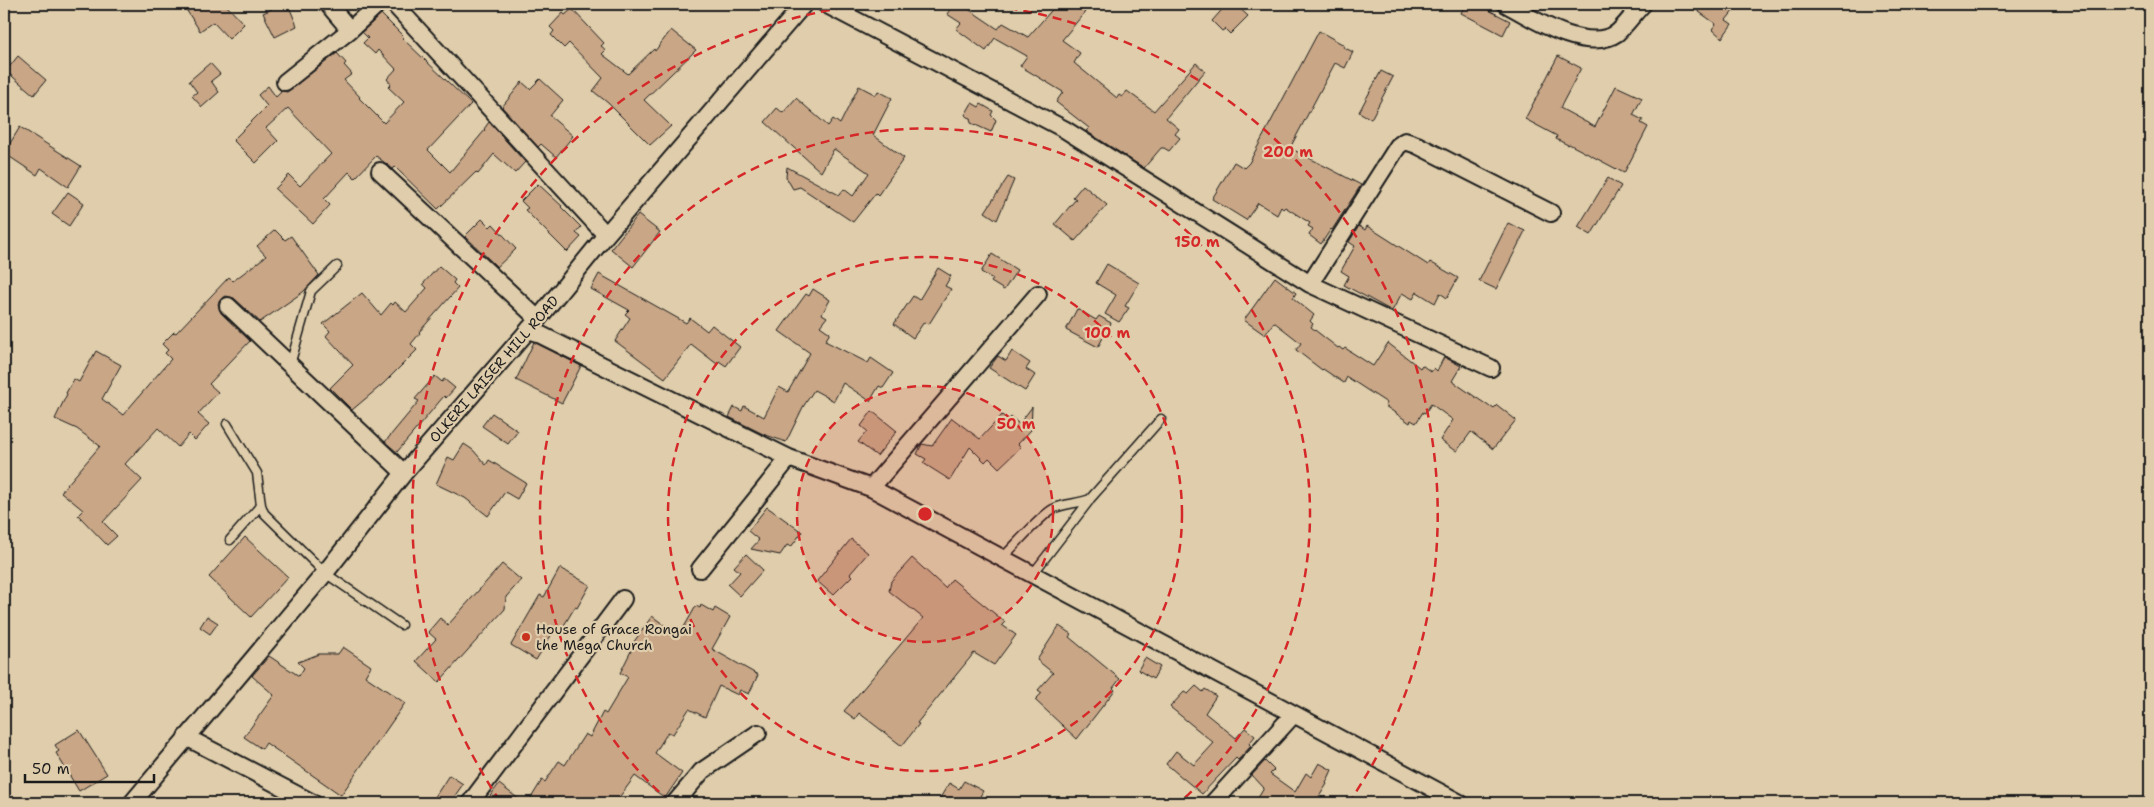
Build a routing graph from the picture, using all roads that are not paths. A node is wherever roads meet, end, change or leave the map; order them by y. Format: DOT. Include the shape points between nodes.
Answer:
graph roads {
  1 [pos="328,4"];
  2 [pos="378,4"];
  3 [pos="394,4"];
  4 [pos="804,4"];
  5 [pos="825,4"];
  6 [pos="1506,4"];
  7 [pos="1643,4"];
  8 [pos="350,30"];
  9 [pos="285,82"];
  10 [pos="380,171"];
  11 [pos="1551,213"];
  12 [pos="606,235"];
  13 [pos="337,266"];
  14 [pos="1310,284"];
  15 [pos="1038,294"];
  16 [pos="228,306"];
  17 [pos="533,324"];
  18 [pos="290,366"];
  19 [pos="1491,368"];
  20 [pos="1161,419"];
  21 [pos="228,424"];
  22 [pos="789,458"];
  23 [pos="404,473"];
  24 [pos="871,488"];
  25 [pos="1090,499"];
  26 [pos="261,505"];
  27 [pos="230,540"];
  28 [pos="1002,559"];
  29 [pos="700,569"];
  30 [pos="325,573"];
  31 [pos="1032,575"];
  32 [pos="622,599"];
  33 [pos="401,625"];
  34 [pos="1293,715"];
  35 [pos="758,733"];
  36 [pos="186,737"];
  37 [pos="132,803"];
  38 [pos="313,803"];
  39 [pos="470,803"];
  40 [pos="675,803"];
  41 [pos="1213,803"];
  42 [pos="1460,803"];
  1 -- 8 [label="street"];
  2 -- 8 [label="street"];
  3 -- 12 [label="street"];
  4 -- 12 [label="street, OLKERI LAISER HILL ROAD"];
  5 -- 14 [label="street" via="1064,129"];
  6 -- 7 [label="street" via="1554,30 1589,40 1605,39 1617,32"];
  8 -- 9 [label="street"];
  10 -- 17 [label="street"];
  11 -- 14 [label="street" via="1405,142 1398,146"];
  12 -- 17 [label="street, OLKERI LAISER HILL ROAD"];
  13 -- 18 [label="lane" via="312,292"];
  14 -- 19 [label="street"];
  15 -- 24 [label="street"];
  16 -- 18 [label="street"];
  17 -- 22 [label="street"];
  17 -- 23 [label="street, OLKERI LAISER HILL ROAD"];
  18 -- 23 [label="street"];
  20 -- 25 [label="lane"];
  21 -- 26 [label="lane" via="257,473"];
  22 -- 24 [label="street"];
  22 -- 29 [label="street"];
  23 -- 30 [label="street, OLKERI LAISER HILL ROAD"];
  24 -- 28 [label="street"];
  25 -- 28 [label="lane" via="1050,510"];
  25 -- 31 [label="lane"];
  26 -- 27 [label="lane"];
  26 -- 30 [label="lane" via="271,520"];
  28 -- 31 [label="street"];
  30 -- 33 [label="lane"];
  30 -- 36 [label="street, OLKERI LAISER HILL ROAD"];
  31 -- 34 [label="street"];
  32 -- 39 [label="street"];
  34 -- 41 [label="street"];
  34 -- 42 [label="street"];
  35 -- 40 [label="street" via="702,771"];
  36 -- 37 [label="street, OLKERI LAISER HILL ROAD"];
  36 -- 38 [label="street"];
}
